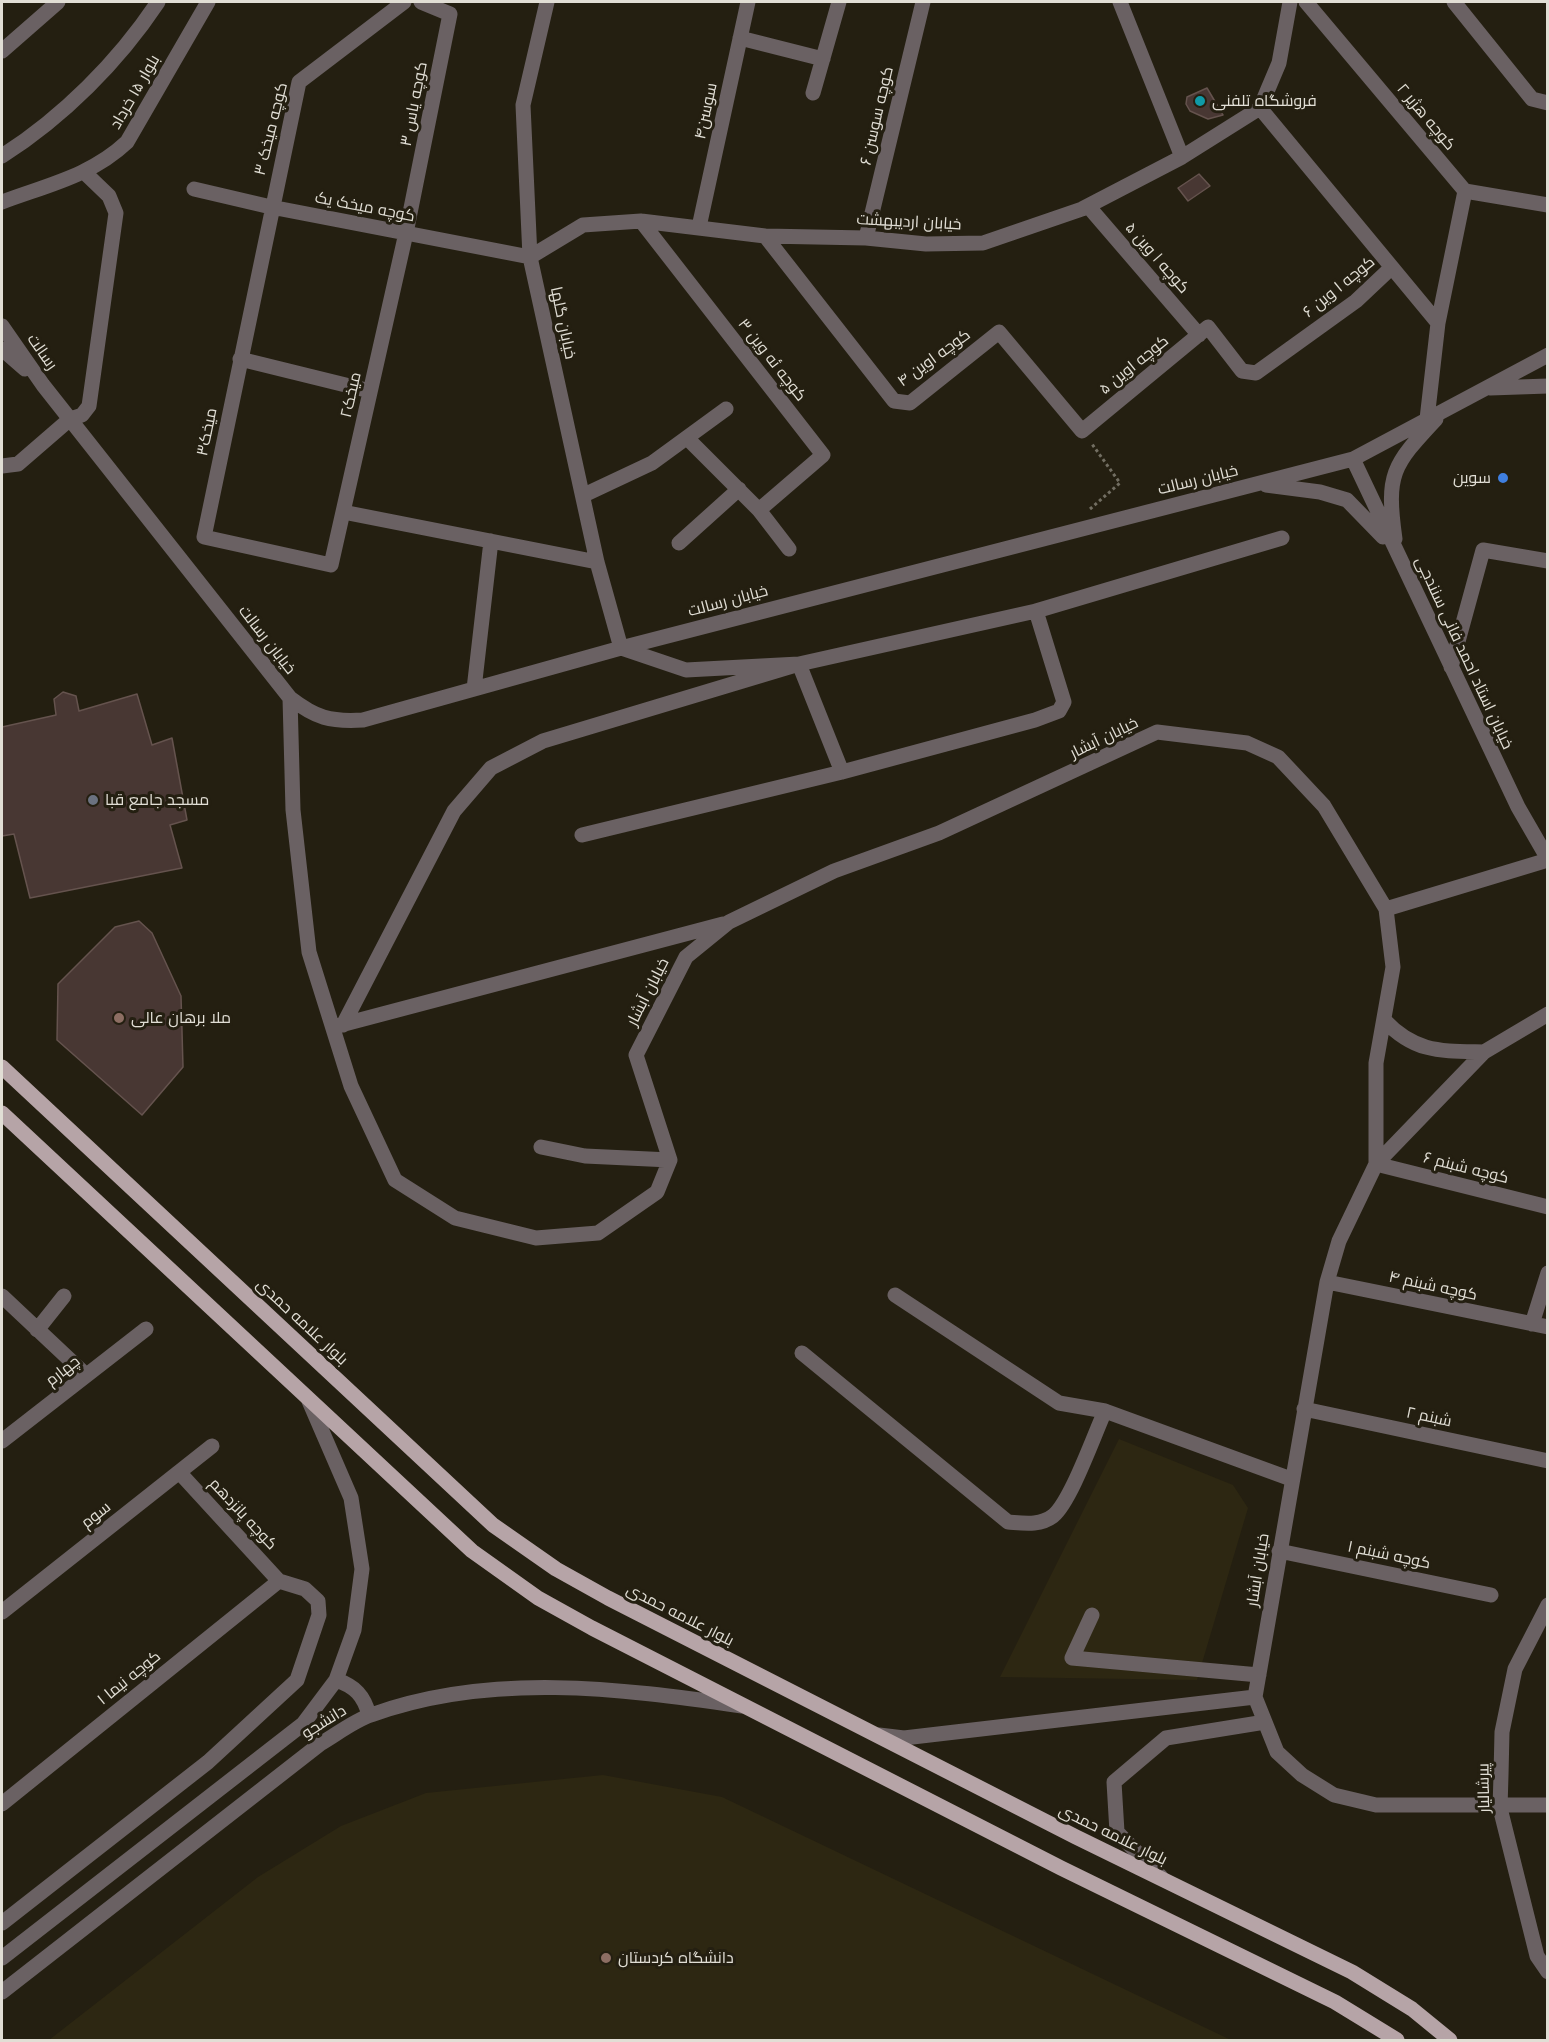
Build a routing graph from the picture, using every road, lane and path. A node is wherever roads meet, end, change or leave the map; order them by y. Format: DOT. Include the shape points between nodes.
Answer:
graph roads {
  1 [pos="58,2"];
  2 [pos="158,2"];
  3 [pos="208,2"];
  4 [pos="404,2"];
  5 [pos="420,2"];
  6 [pos="547,2"];
  7 [pos="748,2"];
  8 [pos="839,2"];
  9 [pos="923,2"];
  10 [pos="1120,2"];
  11 [pos="1290,2"];
  12 [pos="1306,2"];
  13 [pos="1454,2"];
  14 [pos="740,38"];
  15 [pos="2,51"];
  16 [pos="823,59"];
  17 [pos="813,93"];
  18 [pos="1548,103"];
  19 [pos="1260,108"];
  20 [pos="2,156"];
  21 [pos="1182,158"];
  22 [pos="84,172"];
  23 [pos="194,189"];
  24 [pos="1465,191"];
  25 [pos="2,202"];
  26 [pos="1548,205"];
  27 [pos="1088,206"];
  28 [pos="271,207"];
  29 [pos="641,221"];
  30 [pos="699,227"];
  31 [pos="406,233"];
  32 [pos="765,236"];
  33 [pos="866,238"];
  34 [pos="530,256"];
  35 [pos="1391,268"];
  36 [pos="1438,323"];
  37 [pos="2,326"];
  38 [pos="1203,331"];
  39 [pos="2,349"];
  40 [pos="1548,355"];
  41 [pos="240,359"];
  42 [pos="43,385"];
  43 [pos="1548,386"];
  44 [pos="1487,388"];
  45 [pos="370,391"];
  46 [pos="726,409"];
  47 [pos="1445,410"];
  48 [pos="70,419"];
  49 [pos="1427,419"];
  50 [pos="1082,431"];
  51 [pos="688,439"];
  52 [pos="1353,459"];
  53 [pos="2,466"];
  54 [pos="1257,483"];
  55 [pos="739,489"];
  56 [pos="584,495"];
  57 [pos="759,510"];
  58 [pos="1087,511"];
  59 [pos="343,512"];
  60 [pos="1282,538"];
  61 [pos="491,541"];
  62 [pos="679,543"];
  63 [pos="789,549"];
  64 [pos="1397,553"];
  65 [pos="1548,561"];
  66 [pos="597,562"];
  67 [pos="331,565"];
  68 [pos="1036,611"];
  69 [pos="621,648"];
  70 [pos="799,664"];
  71 [pos="1451,667"];
  72 [pos="474,689"];
  73 [pos="290,698"];
  74 [pos="842,772"];
  75 [pos="582,835"];
  76 [pos="1548,860"];
  77 [pos="1386,909"];
  78 [pos="729,922"];
  79 [pos="1548,1014"];
  80 [pos="1384,1020"];
  81 [pos="337,1026"];
  82 [pos="1484,1052"];
  83 [pos="2,1067"];
  84 [pos="4,1119"];
  85 [pos="541,1147"];
  86 [pos="670,1160"];
  87 [pos="1376,1164"];
  88 [pos="1548,1207"];
  89 [pos="1548,1273"];
  90 [pos="1327,1282"];
  91 [pos="895,1295"];
  92 [pos="2,1296"];
  93 [pos="64,1296"];
  94 [pos="1532,1324"];
  95 [pos="1548,1327"];
  96 [pos="146,1329"];
  97 [pos="37,1330"];
  98 [pos="802,1353"];
  99 [pos="86,1375"];
  100 [pos="309,1401"];
  101 [pos="1304,1409"];
  102 [pos="1105,1412"];
  103 [pos="2,1441"];
  104 [pos="212,1446"];
  105 [pos="1548,1461"];
  106 [pos="179,1472"];
  107 [pos="1291,1479"];
  108 [pos="1279,1551"];
  109 [pos="279,1581"];
  110 [pos="1491,1595"];
  111 [pos="1548,1605"];
  112 [pos="2,1612"];
  113 [pos="1092,1615"];
  114 [pos="1259,1675"];
  115 [pos="336,1680"];
  116 [pos="1255,1697"];
  117 [pos="742,1706"];
  118 [pos="369,1715"];
  119 [pos="1265,1722"];
  120 [pos="871,1734"];
  121 [pos="2,1804"];
  122 [pos="1548,1805"];
  123 [pos="1500,1808"];
  124 [pos="1163,1880"];
  125 [pos="2,1923"];
  126 [pos="2,1958"];
  127 [pos="1548,1971"];
  128 [pos="2,1992"];
  129 [pos="1396,2040"];
  130 [pos="1450,2040"];
  1 -- 15 [label="street"];
  2 -- 20 [label="street, بلوار ۱۵ خرداد" via="137,33 82,92"];
  3 -- 22 [label="street, بلوار ۱۵ خرداد" via="127,142 108,160"];
  4 -- 28 [label="street, کوچه میخک ۳" via="299,82"];
  5 -- 31 [label="street, کوچه یاس ۳" via="450,14"];
  6 -- 34 [label="street, خیابان گلها" via="523,105"];
  7 -- 14 [label="street, سوسن۴"];
  8 -- 16 [label="street"];
  9 -- 33 [label="street, کوچه سوسن ۶"];
  10 -- 21 [label="street"];
  11 -- 19 [label="street" via="1279,63"];
  12 -- 24 [label="street, کوچه هژیر ۲"];
  13 -- 18 [label="street" via="1532,99"];
  14 -- 16 [label="street"];
  14 -- 30 [label="street, سوسن۴"];
  16 -- 17 [label="street"];
  19 -- 21 [label="street, خیابان اردیبهشت"];
  19 -- 35 [label="street, کوچه ا وین ۶"];
  21 -- 27 [label="street, خیابان اردیبهشت"];
  22 -- 25 [label="street, بلوار ۱۵ خرداد"];
  22 -- 48 [label="street" via="109,196 116,213 89,406 82,415"];
  23 -- 28 [label="street, کوچه میخک یک"];
  24 -- 26 [label="street"];
  24 -- 36 [label="street"];
  27 -- 33 [label="street, خیابان اردیبهشت" via="983,243 926,244"];
  27 -- 38 [label="street, کوچه ا وین ۵"];
  28 -- 31 [label="street, کوچه میخک یک"];
  28 -- 41 [label="street, میخک۳"];
  29 -- 30 [label="street, خیابان اردیبهشت"];
  29 -- 34 [label="street, خیابان اردیبهشت" via="583,225"];
  29 -- 57 [label="street, کوچه ئه وین ۳" via="823,454"];
  30 -- 32 [label="street, خیابان اردیبهشت"];
  31 -- 34 [label="street, کوچه میخک یک"];
  31 -- 45 [label="street, میخک۲"];
  32 -- 33 [label="street, خیابان اردیبهشت"];
  32 -- 50 [label="street, کوچه اوین ۴" via="894,401 909,403 999,332"];
  34 -- 56 [label="street, خیابان گلها"];
  35 -- 36 [label="street"];
  35 -- 38 [label="street, کوچه ا وین ۶" via="1356,301 1256,373 1242,371"];
  36 -- 49 [label="street"];
  37 -- 42 [label="street, رسالت"];
  38 -- 50 [label="street, کوچه اوین ۵"];
  39 -- 42 [label="street, رسالت"];
  40 -- 44 [label="street, خیابان رسالت"];
  41 -- 45 [label="street"];
  41 -- 67 [label="street, میخک۳" via="204,537"];
  42 -- 48 [label="street, خیابان رسالت"];
  43 -- 44 [label="street"];
  44 -- 47 [label="street, خیابان رسالت"];
  45 -- 59 [label="street, میخک۲"];
  46 -- 51 [label="street"];
  47 -- 49 [label="street, خیابان رسالت"];
  47 -- 64 [label="street" via="1406,452 1390,485"];
  48 -- 53 [label="street" via="18,464"];
  48 -- 73 [label="street, خیابان رسالت"];
  49 -- 52 [label="street, خیابان رسالت"];
  50 -- 58 [label="path" via="1120,483"];
  51 -- 55 [label="street"];
  51 -- 56 [label="street" via="652,463"];
  52 -- 54 [label="street, خیابان رسالت"];
  52 -- 64 [label="street, خیابان استاد احمد فانی سنندجی"];
  54 -- 64 [label="street" via="1347,500"];
  54 -- 69 [label="street, خیابان رسالت"];
  55 -- 57 [label="street"];
  55 -- 62 [label="street"];
  56 -- 66 [label="street, خیابان گلها"];
  57 -- 63 [label="street"];
  59 -- 61 [label="street"];
  59 -- 67 [label="street, میخک۲"];
  60 -- 68 [label="street"];
  61 -- 66 [label="street"];
  61 -- 72 [label="street"];
  64 -- 71 [label="street, خیابان استاد احمد فانی سنندجی"];
  65 -- 71 [label="street" via="1483,550"];
  66 -- 69 [label="street, خیابان گلها"];
  68 -- 70 [label="street"];
  68 -- 74 [label="street" via="1064,702 1059,711"];
  69 -- 70 [label="street" via="686,670"];
  69 -- 72 [label="street, خیابان رسالت"];
  70 -- 74 [label="street"];
  70 -- 81 [label="street" via="543,741 491,768 454,811"];
  71 -- 76 [label="street, خیابان استاد احمد فانی سنندجی" via="1518,807"];
  72 -- 73 [label="street, خیابان رسالت" via="354,721 311,714"];
  73 -- 81 [label="street" via="293,810 309,952"];
  74 -- 75 [label="street"];
  76 -- 77 [label="street"];
  77 -- 78 [label="street, خیابان آبشار" via="1324,806 1278,757 1247,743 1156,732 939,833 834,871"];
  77 -- 80 [label="street, خیابان آبشار" via="1393,967"];
  78 -- 81 [label="street"];
  78 -- 86 [label="street, خیابان آبشار" via="686,957 636,1055"];
  79 -- 82 [label="street, خیابان آبشار"];
  80 -- 82 [label="street" via="1411,1044 1440,1051"];
  80 -- 87 [label="street, خیابان آبشار" via="1376,1063"];
  81 -- 86 [label="street" via="351,1086 394,1180 455,1218 536,1238 598,1233 657,1192"];
  82 -- 87 [label="street, خیابان آبشار"];
  83 -- 120 [label="main road, بلوار علامه حمدی" via="493,1525 556,1569 608,1598"];
  84 -- 100 [label="main road"];
  85 -- 86 [label="street" via="585,1156"];
  87 -- 88 [label="street, کوچه شبنم ۶"];
  87 -- 90 [label="street, خیابان آبشار" via="1339,1240"];
  89 -- 94 [label="street"];
  90 -- 94 [label="street, کوچه شبنم ۴"];
  90 -- 101 [label="street, خیابان آبشار"];
  91 -- 102 [label="street" via="1059,1403"];
  92 -- 97 [label="street"];
  93 -- 97 [label="street"];
  94 -- 95 [label="street, کوچه شبنم ۴"];
  96 -- 99 [label="street, چهارم"];
  97 -- 99 [label="street"];
  98 -- 102 [label="street" via="1008,1522 1036,1523 1053,1516 1066,1497"];
  99 -- 103 [label="street, چهارم"];
  100 -- 115 [label="street, دانشجو" via="351,1498 362,1569 354,1630"];
  100 -- 117 [label="main road" via="472,1551 538,1598"];
  101 -- 105 [label="street, شبنم ۲"];
  101 -- 107 [label="street, خیابان آبشار"];
  102 -- 107 [label="street"];
  104 -- 106 [label="street, سوم"];
  106 -- 109 [label="street, کوچه پانزدهم"];
  106 -- 112 [label="street, سوم"];
  107 -- 108 [label="street, خیابان آبشار"];
  108 -- 110 [label="street, کوچه شبنم ۱"];
  108 -- 114 [label="street, خیابان آبشار"];
  109 -- 121 [label="street, کوچه نیما ۱"];
  109 -- 125 [label="street" via="305,1589 318,1600 319,1616 297,1680 208,1762"];
  111 -- 123 [label="street, پیرشالیار" via="1515,1669 1502,1732"];
  113 -- 114 [label="street" via="1072,1658"];
  114 -- 116 [label="street, خیابان آبشار"];
  115 -- 118 [label="street" via="359,1692"];
  115 -- 126 [label="street, دانشجو" via="303,1724"];
  116 -- 119 [label="street"];
  116 -- 120 [label="street" via="904,1738"];
  117 -- 118 [label="street, دانشجو" via="654,1693 496,1687 429,1698"];
  117 -- 129 [label="main road" via="1335,2002"];
  118 -- 128 [label="street, دانشجو" via="320,1744"];
  119 -- 123 [label="street" via="1277,1752 1302,1775 1334,1795 1376,1805"];
  119 -- 124 [label="street" via="1166,1738 1114,1782 1117,1832"];
  120 -- 124 [label="main road, بلوار علامه حمدی"];
  122 -- 123 [label="street"];
  123 -- 127 [label="street, پیرشالیار" via="1537,1956"];
  124 -- 130 [label="main road, بلوار علامه حمدی" via="1352,1972 1412,2009"];
}
